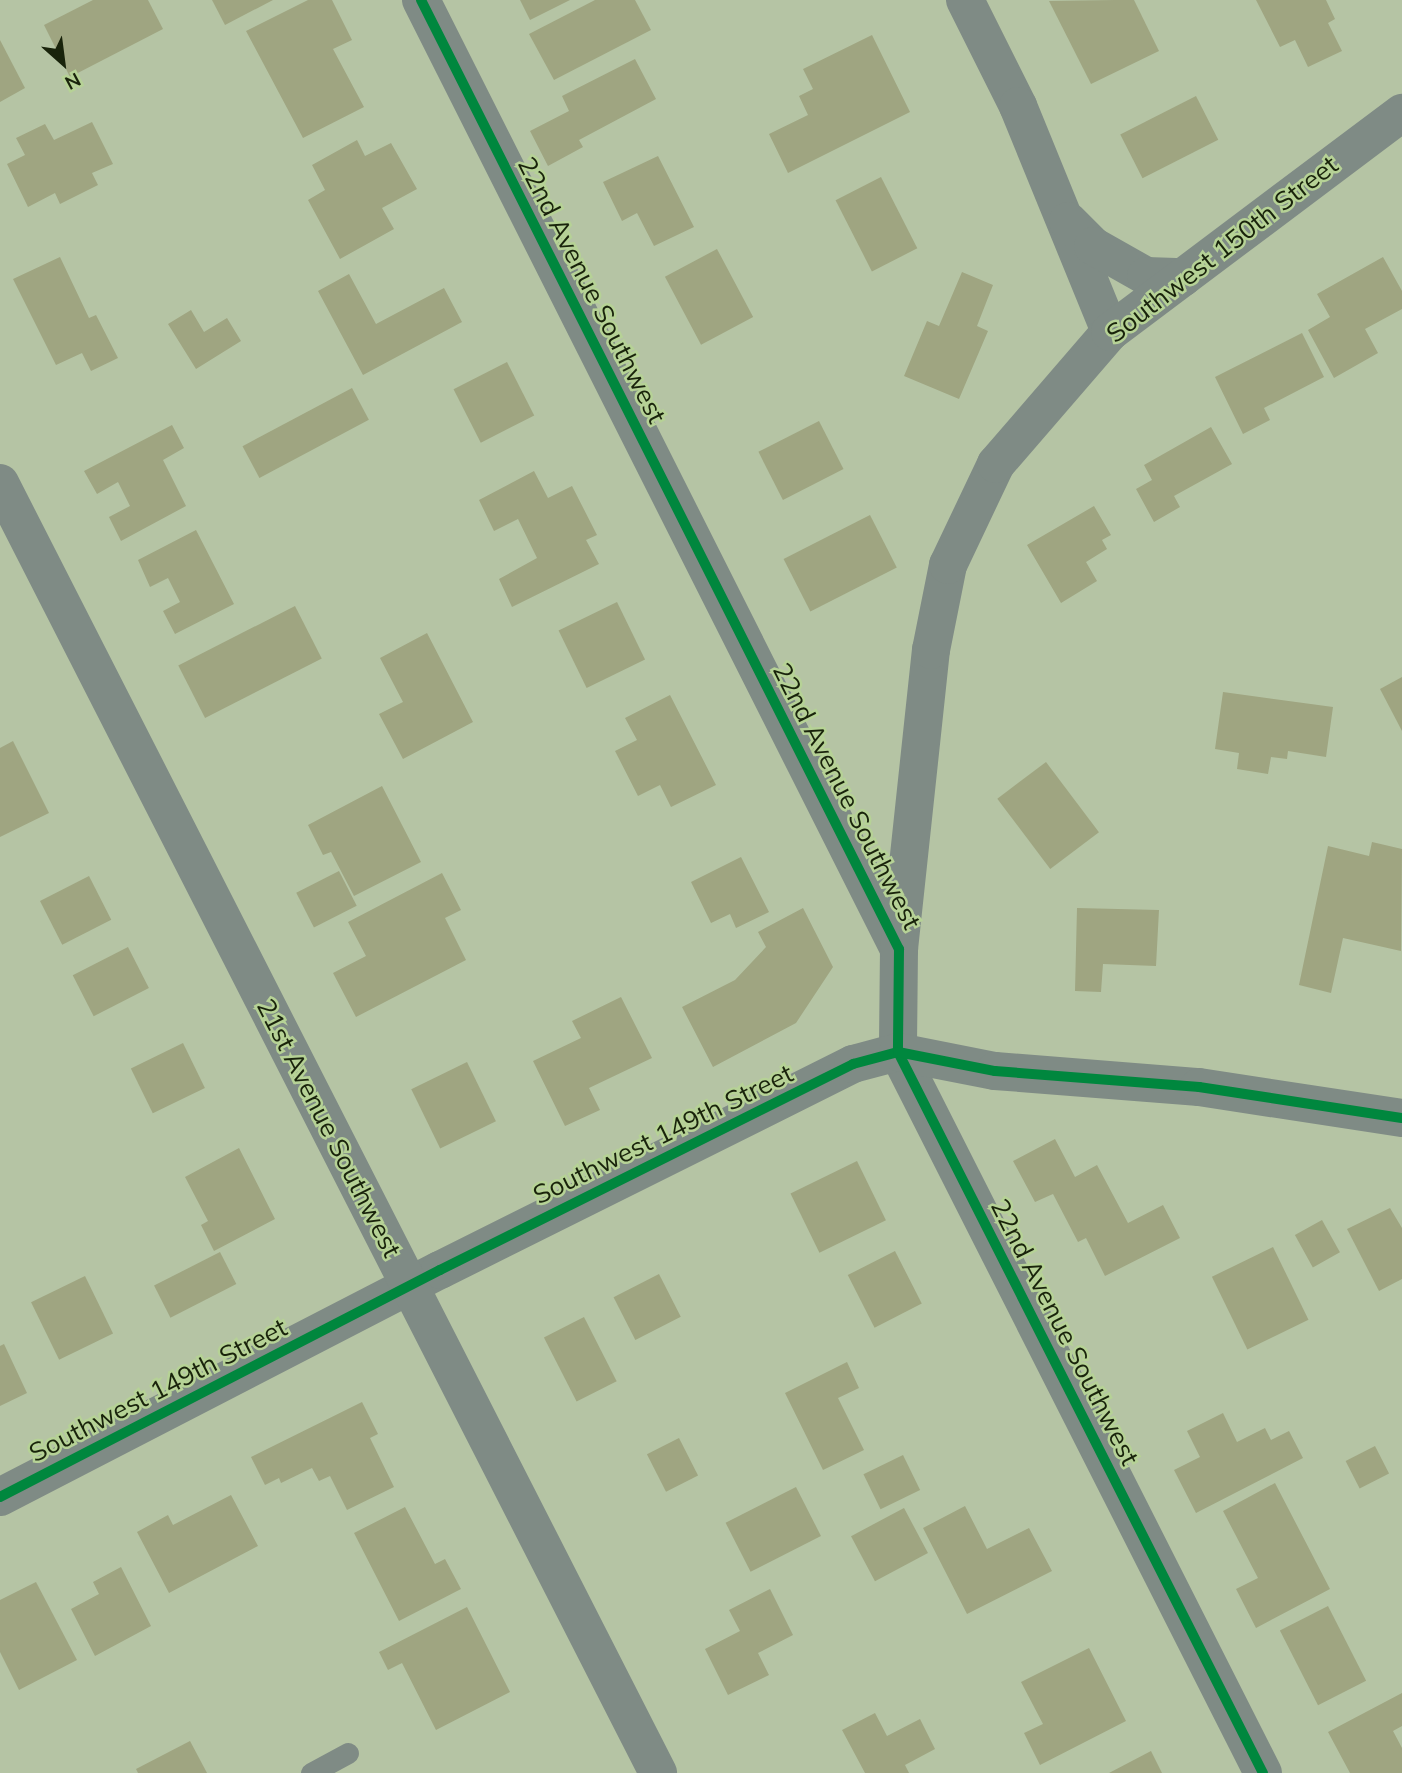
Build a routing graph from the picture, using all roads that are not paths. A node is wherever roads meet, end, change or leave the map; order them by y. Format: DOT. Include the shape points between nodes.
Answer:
graph roads {
  1 [pos="421,0"];
  2 [pos="965,0"];
  3 [pos="1402,114"];
  4 [pos="1062,214"];
  5 [pos="1183,278"];
  6 [pos="1110,332"];
  7 [pos="0,483"];
  8 [pos="899,949"];
  9 [pos="898,1052"];
  10 [pos="1402,1118"];
  11 [pos="410,1286"];
  12 [pos="0,1497"];
  13 [pos="348,1753"];
  14 [pos="311,1773"];
  15 [pos="657,1773"];
  16 [pos="1264,1773"];
  1 -- 8 [label="street, 22nd Avenue Southwest"];
  2 -- 4 [label="street" via="1018,106"];
  3 -- 5 [label="street, Southwest 150th Street"];
  4 -- 5 [label="street" via="1093,246 1146,276"];
  4 -- 6 [label="street"];
  5 -- 6 [label="street, Southwest 150th Street"];
  6 -- 8 [label="street, Southwest 150th Street" via="996,464 948,565 930,650"];
  7 -- 11 [label="street, 21st Avenue Southwest"];
  8 -- 9 [label="street, 22nd Avenue Southwest"];
  9 -- 10 [label="street, Southwest 149th Street" via="995,1071 1199,1087"];
  9 -- 11 [label="street, Southwest 149th Street" via="853,1065"];
  9 -- 16 [label="street, 22nd Avenue Southwest"];
  11 -- 12 [label="street, Southwest 149th Street"];
  11 -- 15 [label="street, 21st Avenue Southwest"];
  13 -- 14 [label="lane"];
}
